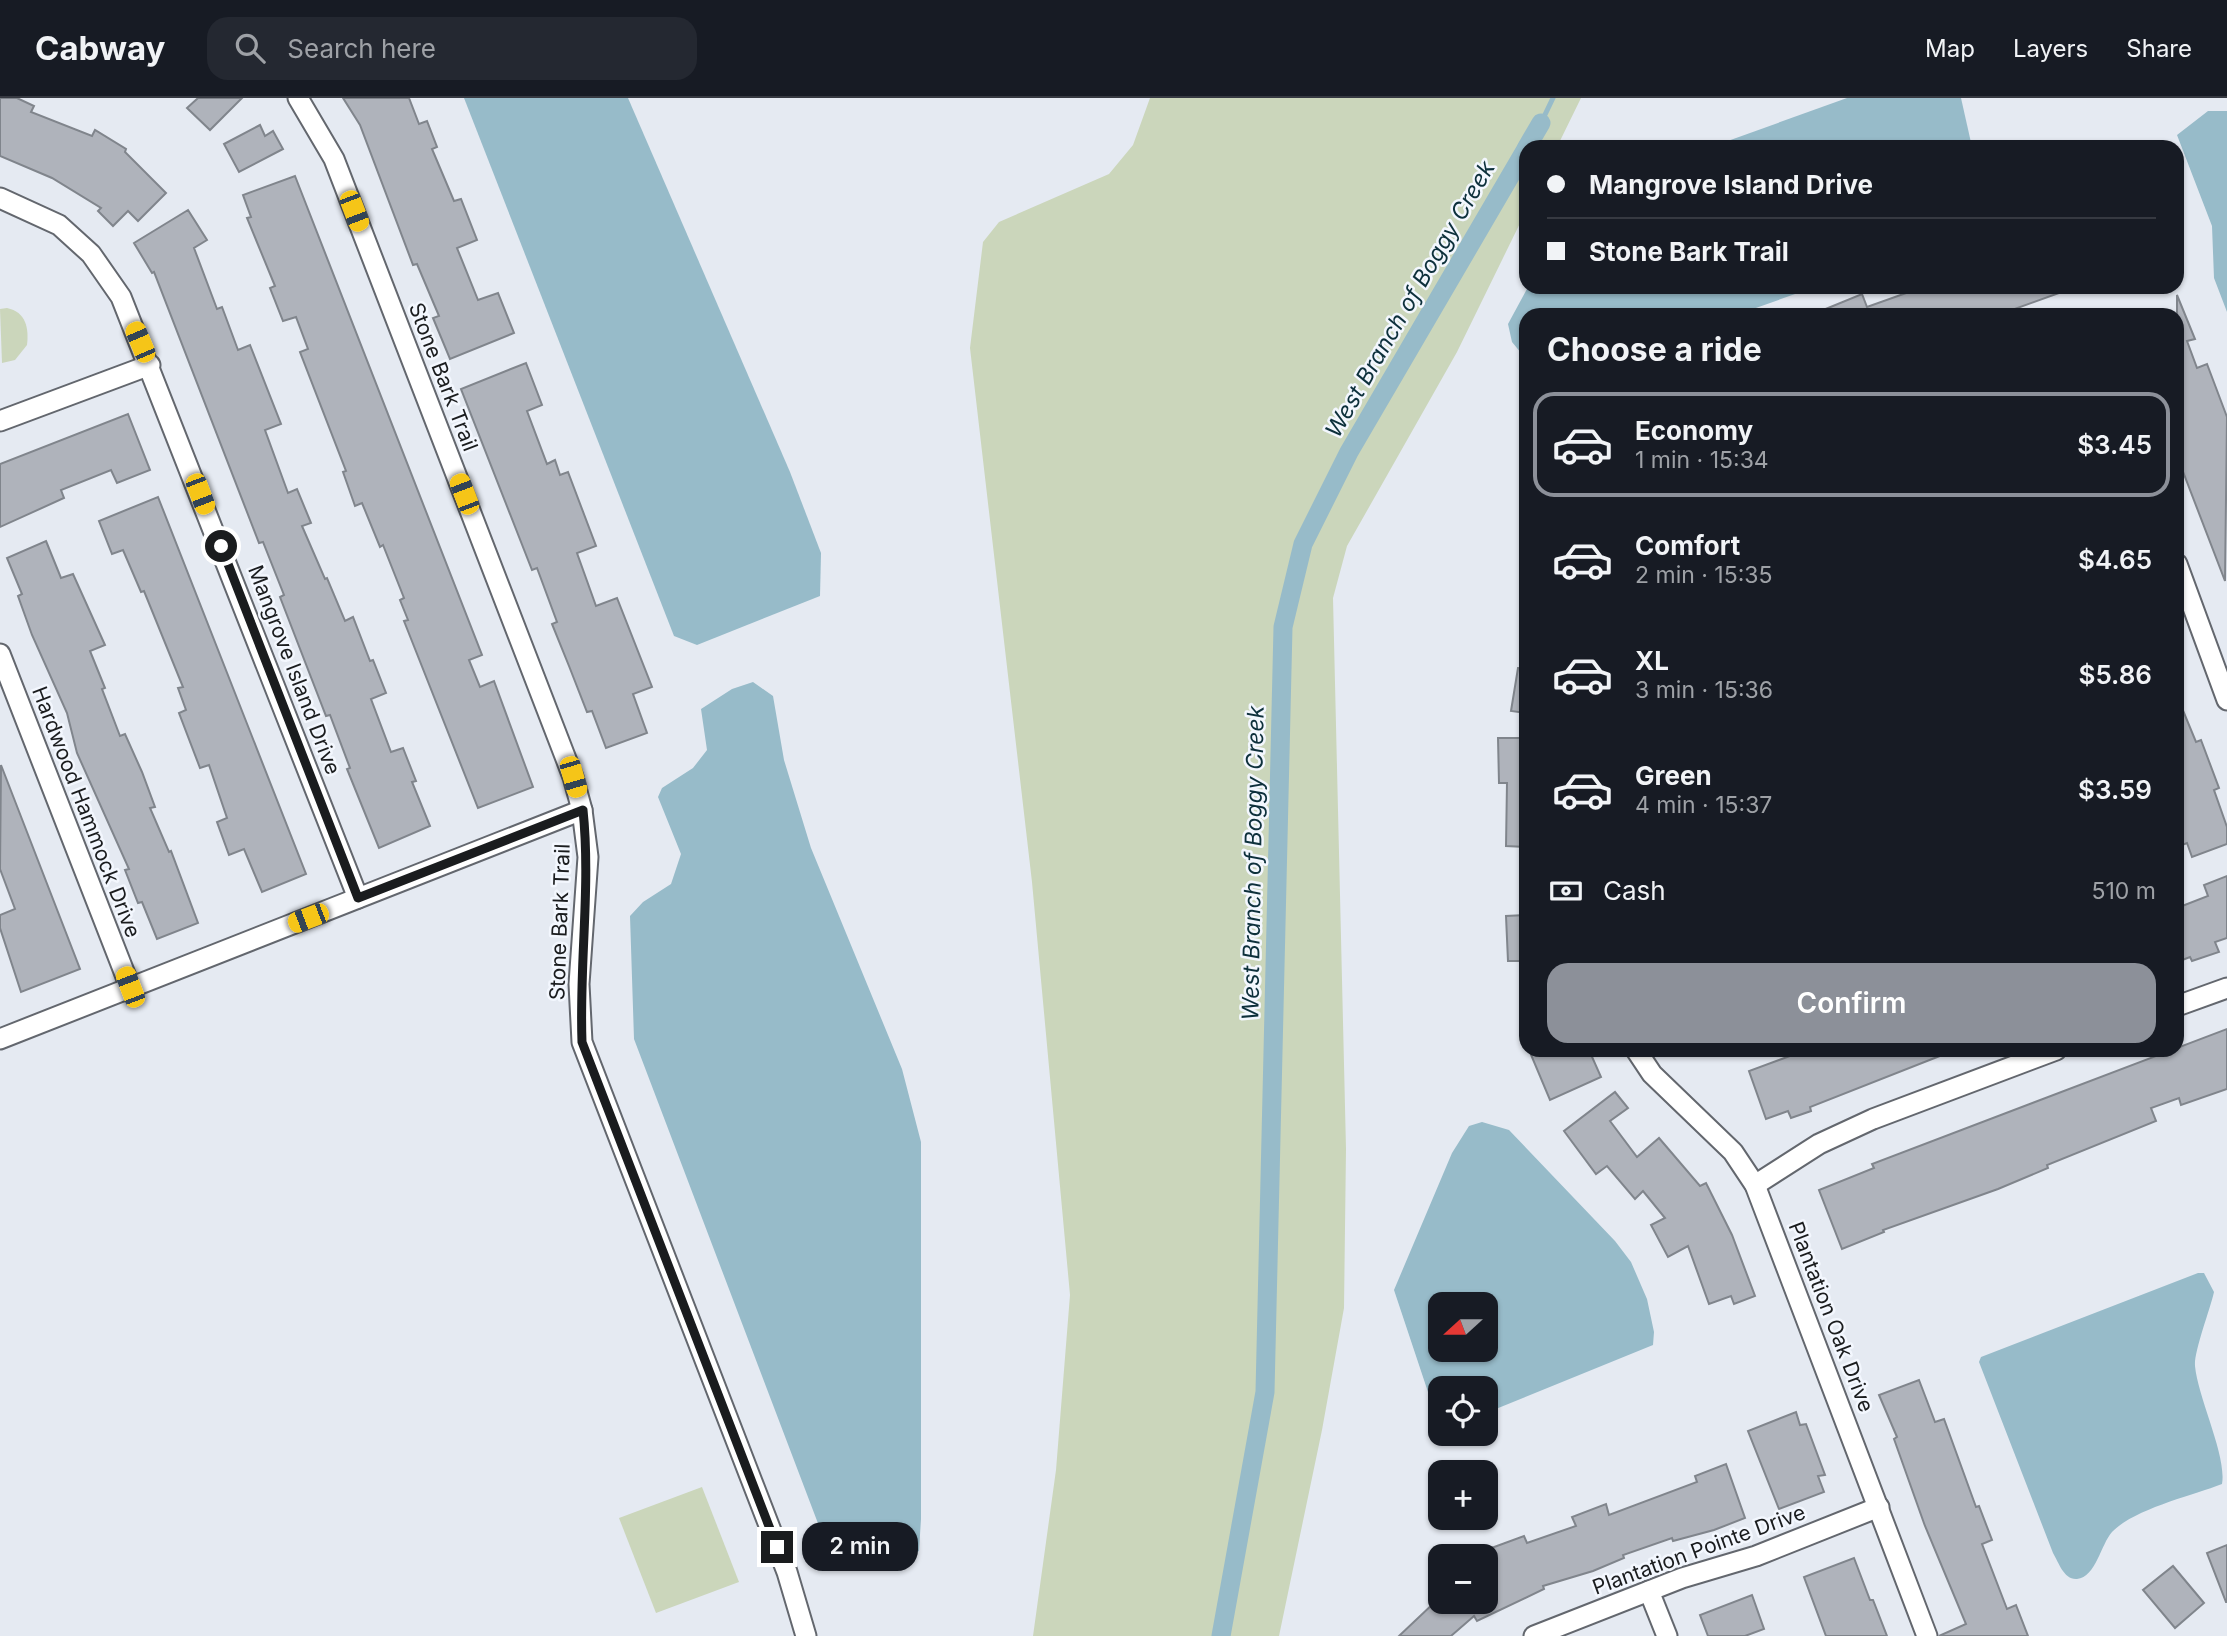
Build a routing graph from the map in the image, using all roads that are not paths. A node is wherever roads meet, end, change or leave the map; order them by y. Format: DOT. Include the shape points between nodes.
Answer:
graph roads {
  1 [pos="298,98"];
  2 [pos="0,198"];
  3 [pos="150,365"];
  4 [pos="0,421"];
  5 [pos="2184,583"];
  6 [pos="0,654"];
  7 [pos="2227,700"];
  8 [pos="583,810"];
  9 [pos="358,898"];
  10 [pos="130,987"];
  11 [pos="2227,988"];
  12 [pos="2184,1003"];
  13 [pos="0,1038"];
  14 [pos="1641,1057"];
  15 [pos="2037,1057"];
  16 [pos="1755,1185"];
  17 [pos="1879,1507"];
  18 [pos="1649,1591"];
  19 [pos="806,1636"];
  20 [pos="1534,1636"];
  21 [pos="1667,1636"];
  22 [pos="1927,1636"];
  1 -- 8 [label="street, Stone Bark Trail" via="334,159"];
  2 -- 3 [label="street, Mangrove Island Drive" via="59,225 91,254 121,297"];
  3 -- 4 [label="street"];
  3 -- 9 [label="street, Mangrove Island Drive"];
  5 -- 7 [label="street"];
  6 -- 10 [label="street, Hardwood Hammock Drive"];
  8 -- 9 [label="street"];
  8 -- 19 [label="street, Stone Bark Trail" via="588,857 579,984 582,1042 787,1572"];
  9 -- 10 [label="street"];
  10 -- 13 [label="street"];
  11 -- 12 [label="street"];
  14 -- 16 [label="street, Plantation Oak Drive" via="1652,1074 1733,1152"];
  15 -- 16 [label="street" via="1873,1119 1819,1144"];
  16 -- 17 [label="street, Plantation Oak Drive"];
  17 -- 18 [label="street, Plantation Pointe Drive" via="1756,1556"];
  17 -- 22 [label="street, Plantation Oak Drive"];
  18 -- 20 [label="street, Plantation Pointe Drive"];
  18 -- 21 [label="street"];
}
